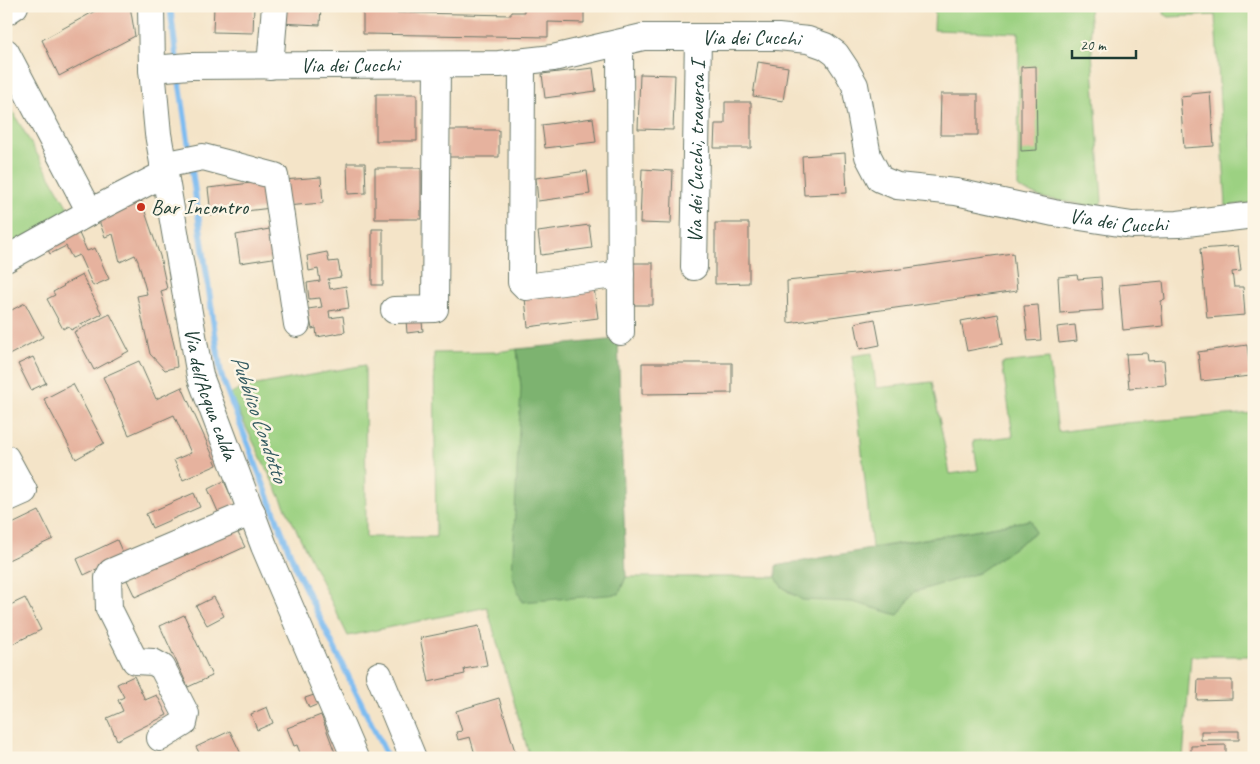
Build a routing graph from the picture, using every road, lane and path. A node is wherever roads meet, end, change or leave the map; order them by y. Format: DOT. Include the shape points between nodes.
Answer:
graph roads {
  1 [pos="15,6"];
  2 [pos="151,6"];
  3 [pos="275,6"];
  4 [pos="6,12"];
  5 [pos="698,38"];
  6 [pos="620,43"];
  7 [pos="6,52"];
  8 [pos="522,62"];
  9 [pos="436,65"];
  10 [pos="270,66"];
  11 [pos="152,69"];
  12 [pos="176,164"];
  13 [pos="90,212"];
  14 [pos="1254,215"];
  15 [pos="6,259"];
  16 [pos="694,267"];
  17 [pos="621,274"];
  18 [pos="394,310"];
  19 [pos="297,324"];
  20 [pos="621,332"];
  21 [pos="6,458"];
  22 [pos="6,500"];
  23 [pos="252,512"];
  24 [pos="378,675"];
  25 [pos="160,738"];
  26 [pos="355,758"];
  27 [pos="413,758"];
  1 -- 4 [label="street"];
  2 -- 11 [label="street, Via dell'Acqua calda"];
  3 -- 10 [label="street"];
  5 -- 6 [label="street, Via dei Cucchi" via="643,38"];
  5 -- 14 [label="street, Via dei Cucchi" via="808,40 836,54 855,85 868,156 880,179 897,186 956,192 1054,213 1132,225 1178,224"];
  5 -- 16 [label="street, Via dei Cucchi, traversa I"];
  6 -- 8 [label="street, Via dei Cucchi"];
  6 -- 17 [label="street"];
  7 -- 13 [label="street"];
  8 -- 9 [label="street, Via dei Cucchi"];
  8 -- 17 [label="street" via="521,282 526,286"];
  9 -- 10 [label="street, Via dei Cucchi"];
  9 -- 18 [label="street" via="435,309"];
  10 -- 11 [label="street, Via dei Cucchi"];
  11 -- 12 [label="street, Via dell'Acqua calda" via="158,134"];
  12 -- 13 [label="street"];
  12 -- 19 [label="street" via="203,157 275,176"];
  12 -- 23 [label="street, Via dell'Acqua calda" via="200,376"];
  13 -- 15 [label="street"];
  17 -- 20 [label="street"];
  21 -- 22 [label="street" via="24,491"];
  23 -- 25 [label="street" via="111,572 108,578 109,610 135,661 153,662 162,668 186,714 184,723"];
  23 -- 26 [label="street, Via dell'Acqua calda"];
  24 -- 27 [label="street"];
}
